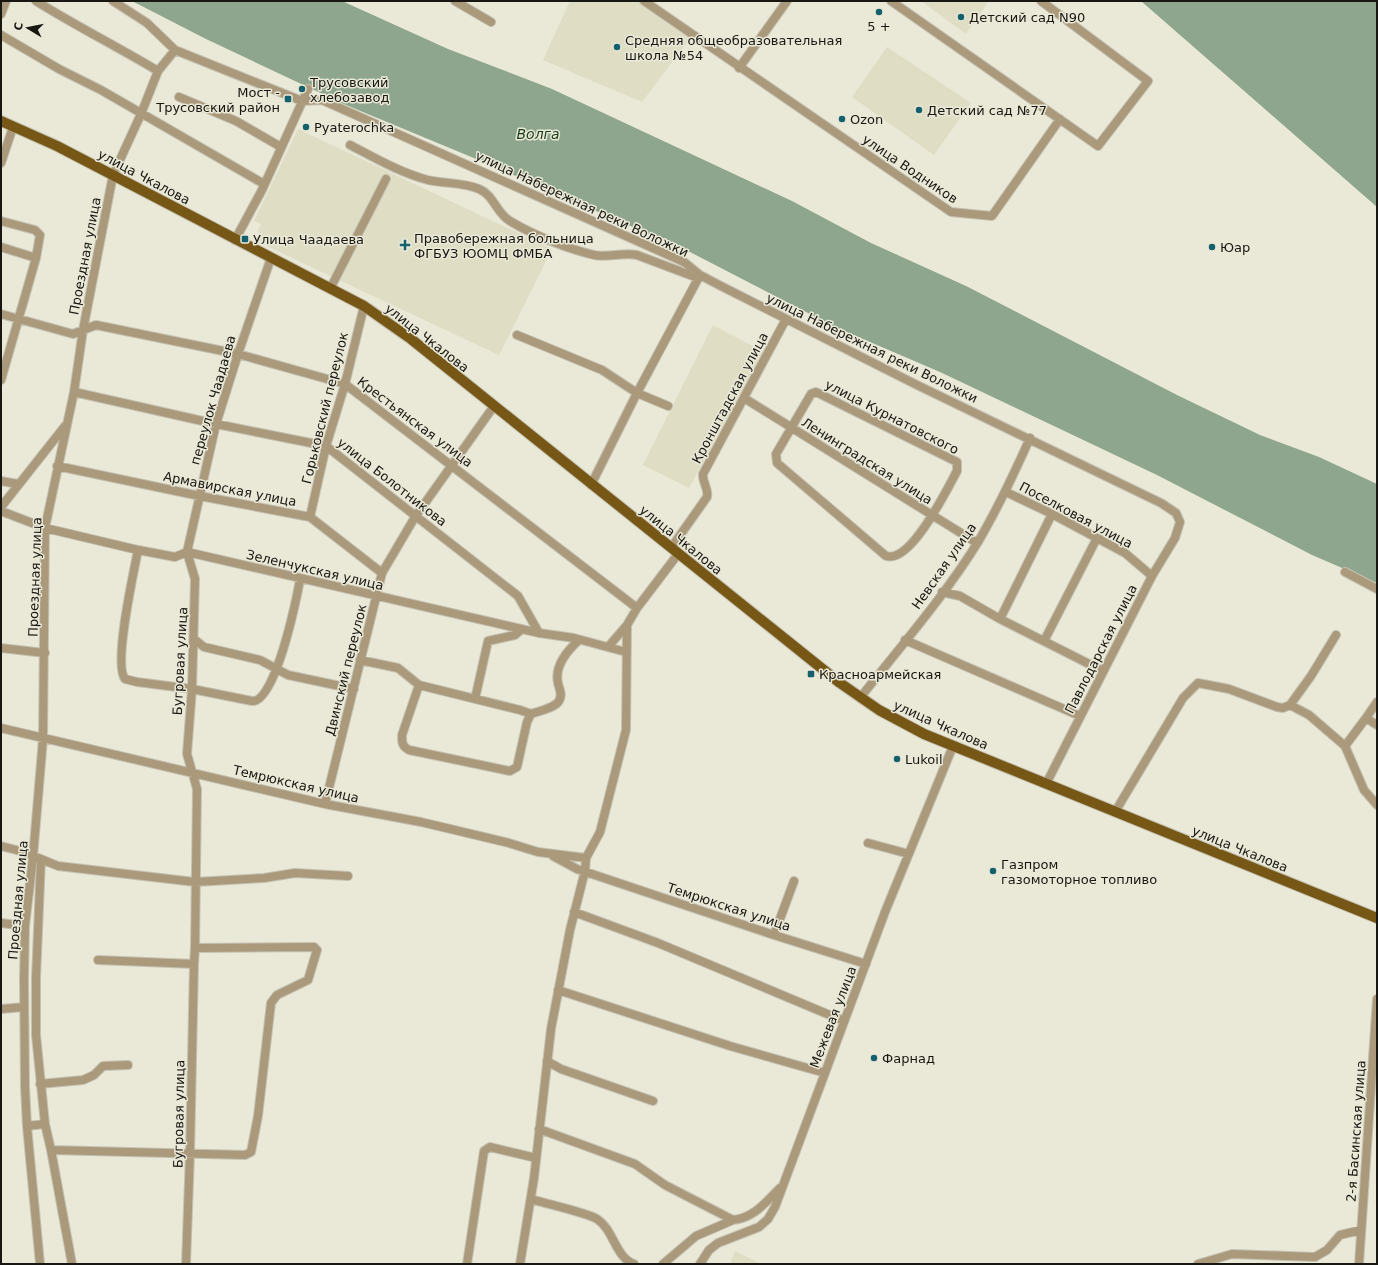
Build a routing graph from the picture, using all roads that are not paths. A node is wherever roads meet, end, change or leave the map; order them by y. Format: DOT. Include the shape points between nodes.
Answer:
graph roads {
  1 [pos="6,1"];
  2 [pos="36,1"];
  3 [pos="113,1"];
  4 [pos="455,1"];
  5 [pos="644,1"];
  6 [pos="787,1"];
  7 [pos="891,1"];
  8 [pos="1041,1"];
  9 [pos="466,4"];
  10 [pos="1,14"];
  11 [pos="491,22"];
  12 [pos="1,35"];
  13 [pos="176,50"];
  14 [pos="739,68"];
  15 [pos="158,71"];
  16 [pos="308,89"];
  17 [pos="179,97"];
  18 [pos="302,101"];
  19 [pos="141,114"];
  20 [pos="1060,119"];
  21 [pos="1,121"];
  22 [pos="13,127"];
  23 [pos="350,145"];
  24 [pos="281,147"];
  25 [pos="1,163"];
  26 [pos="113,175"];
  27 [pos="386,179"];
  28 [pos="264,184"];
  29 [pos="1,221"];
  30 [pos="235,240"];
  31 [pos="1,247"];
  32 [pos="36,258"];
  33 [pos="270,258"];
  34 [pos="699,276"];
  35 [pos="330,289"];
  36 [pos="364,306"];
  37 [pos="1,314"];
  38 [pos="786,319"];
  39 [pos="18,320"];
  40 [pos="83,330"];
  41 [pos="517,335"];
  42 [pos="238,354"];
  43 [pos="1,380"];
  44 [pos="345,384"];
  45 [pos="74,392"];
  46 [pos="637,393"];
  47 [pos="744,398"];
  48 [pos="494,406"];
  49 [pos="668,406"];
  50 [pos="216,424"];
  51 [pos="66,425"];
  52 [pos="792,427"];
  53 [pos="1030,438"];
  54 [pos="326,446"];
  55 [pos="453,465"];
  56 [pos="57,466"];
  57 [pos="1,481"];
  58 [pos="18,484"];
  59 [pos="591,484"];
  60 [pos="1006,492"];
  61 [pos="200,496"];
  62 [pos="1,507"];
  63 [pos="1,511"];
  64 [pos="1052,514"];
  65 [pos="310,517"];
  66 [pos="415,517"];
  67 [pos="933,517"];
  68 [pos="1180,526"];
  69 [pos="45,528"];
  70 [pos="1097,538"];
  71 [pos="977,543"];
  72 [pos="138,550"];
  73 [pos="674,551"];
  74 [pos="187,552"];
  75 [pos="1345,572"];
  76 [pos="382,573"];
  77 [pos="1152,576"];
  78 [pos="300,579"];
  79 [pos="1377,589"];
  80 [pos="942,592"];
  81 [pos="376,596"];
  82 [pos="637,608"];
  83 [pos="1000,619"];
  84 [pos="627,625"];
  85 [pos="522,629"];
  86 [pos="539,633"];
  87 [pos="1336,635"];
  88 [pos="194,639"];
  89 [pos="579,640"];
  90 [pos="905,640"];
  91 [pos="1044,641"];
  92 [pos="608,647"];
  93 [pos="1,648"];
  94 [pos="626,652"];
  95 [pos="44,653"];
  96 [pos="360,660"];
  97 [pos="276,669"];
  98 [pos="1103,671"];
  99 [pos="419,685"];
  100 [pos="192,689"];
  101 [pos="354,689"];
  102 [pos="860,698"];
  103 [pos="475,699"];
  104 [pos="1377,702"];
  105 [pos="1290,705"];
  106 [pos="531,714"];
  107 [pos="1080,716"];
  108 [pos="1366,718"];
  109 [pos="1377,725"];
  110 [pos="1,728"];
  111 [pos="43,739"];
  112 [pos="953,746"];
  113 [pos="1345,746"];
  114 [pos="192,772"];
  115 [pos="1046,784"];
  116 [pos="325,804"];
  117 [pos="1377,805"];
  118 [pos="1115,812"];
  119 [pos="868,843"];
  120 [pos="1,846"];
  121 [pos="550,854"];
  122 [pos="909,854"];
  123 [pos="37,858"];
  124 [pos="586,858"];
  125 [pos="585,871"];
  126 [pos="348,876"];
  127 [pos="794,881"];
  128 [pos="195,882"];
  129 [pos="574,912"];
  130 [pos="1377,918"];
  131 [pos="1,923"];
  132 [pos="25,926"];
  133 [pos="774,935"];
  134 [pos="195,948"];
  135 [pos="98,960"];
  136 [pos="194,964"];
  137 [pos="866,964"];
  138 [pos="558,990"];
  139 [pos="1377,999"];
  140 [pos="24,1007"];
  141 [pos="1,1009"];
  142 [pos="844,1021"];
  143 [pos="547,1061"];
  144 [pos="128,1065"];
  145 [pos="825,1074"];
  146 [pos="40,1084"];
  147 [pos="1374,1089"];
  148 [pos="653,1102"];
  149 [pos="1374,1113"];
  150 [pos="45,1124"];
  151 [pos="27,1126"];
  152 [pos="540,1129"];
  153 [pos="51,1150"];
  154 [pos="190,1152"];
  155 [pos="536,1158"];
  156 [pos="783,1186"];
  157 [pos="531,1199"];
  158 [pos="733,1220"];
  159 [pos="1361,1230"];
  160 [pos="40,1264"];
  161 [pos="72,1264"];
  162 [pos="186,1264"];
  163 [pos="467,1264"];
  164 [pos="520,1264"];
  165 [pos="634,1264"];
  166 [pos="663,1264"];
  167 [pos="700,1264"];
  168 [pos="1198,1264"];
  169 [pos="1359,1264"];
  1 -- 10 [label="street"];
  2 -- 15 [label="street" via="72,24 116,45"];
  3 -- 13 [label="street, улица Набережная реки Воложки" via="147,23"];
  4 -- 9 [label="street"];
  5 -- 14 [label="street, улица Водников"];
  6 -- 14 [label="street"];
  7 -- 20 [label="street"];
  8 -- 20 [label="street" via="1148,80 1098,146"];
  9 -- 11 [label="street"];
  12 -- 19 [label="street"];
  13 -- 15 [label="street, Проездная улица"];
  13 -- 18 [label="street, улица Набережная реки Воложки"];
  14 -- 20 [label="street, улица Водников" via="951,212 992,216"];
  15 -- 19 [label="street, Проездная улица"];
  16 -- 18 [label="street"];
  17 -- 24 [label="street" via="236,121"];
  18 -- 24 [label="street"];
  18 -- 34 [label="street, улица Набережная реки Воложки" via="322,100 684,262"];
  19 -- 26 [label="street, Проездная улица"];
  19 -- 28 [label="street"];
  21 -- 22 [label="main road, улица Чкалова"];
  22 -- 25 [label="street"];
  22 -- 26 [label="main road, улица Чкалова"];
  23 -- 34 [label="street" via="428,180 472,186 481,190 492,199 506,219 546,238 595,255 637,255"];
  24 -- 28 [label="street"];
  26 -- 30 [label="main road, улица Чкалова"];
  26 -- 40 [label="street, Проездная улица"];
  27 -- 35 [label="street"];
  28 -- 30 [label="street"];
  29 -- 32 [label="street" via="39,232"];
  30 -- 33 [label="main road, улица Чкалова"];
  31 -- 32 [label="street"];
  32 -- 39 [label="street"];
  33 -- 35 [label="main road, улица Чкалова"];
  33 -- 42 [label="street, переулок Чаадаева"];
  34 -- 38 [label="street, улица Набережная реки Воложки"];
  34 -- 46 [label="street"];
  35 -- 36 [label="main road, улица Чкалова"];
  36 -- 44 [label="street, Горьковский переулок"];
  36 -- 48 [label="main road, улица Чкалова" via="411,339"];
  37 -- 39 [label="street, Крестьянская улица"];
  38 -- 47 [label="street, Кронштадская улица"];
  38 -- 53 [label="street, улица Набережная реки Воложки"];
  39 -- 40 [label="street, Крестьянская улица" via="73,334"];
  39 -- 43 [label="street"];
  40 -- 42 [label="street, Крестьянская улица" via="96,325"];
  40 -- 45 [label="street, Проездная улица"];
  41 -- 46 [label="street" via="602,370"];
  42 -- 44 [label="street, Крестьянская улица"];
  42 -- 50 [label="street, переулок Чаадаева"];
  44 -- 54 [label="street, Горьковский переулок"];
  44 -- 55 [label="street, Крестьянская улица"];
  45 -- 50 [label="street, улица Болотникова"];
  45 -- 51 [label="street, Проездная улица"];
  46 -- 49 [label="street"];
  46 -- 59 [label="street"];
  47 -- 52 [label="street, Ленинградская улица"];
  47 -- 73 [label="street, Кронштадская улица" via="703,474 703,481 708,490 707,497"];
  48 -- 55 [label="street, Двинский переулок"];
  48 -- 59 [label="main road, улица Чкалова"];
  50 -- 54 [label="street, улица Болотникова"];
  50 -- 61 [label="street, переулок Чаадаева"];
  51 -- 56 [label="street, Проездная улица"];
  51 -- 58 [label="street"];
  52 -- 67 [label="street, Ленинградская улица"];
  52 -- 67 [label="street, улица Курнатовского" via="776,454 777,463 886,556 895,557 902,553"];
  52 -- 67 [label="street, улица Курнатовского" via="811,394 816,392 955,460 958,464 957,470"];
  53 -- 60 [label="street, Невская улица"];
  53 -- 68 [label="street, улица Набережная реки Воложки" via="1161,503 1176,513 1180,518"];
  54 -- 65 [label="street, Горьковский переулок"];
  54 -- 66 [label="street, улица Болотникова"];
  55 -- 66 [label="street, Двинский переулок"];
  55 -- 82 [label="street, Крестьянская улица"];
  56 -- 61 [label="street, Армавирская улица"];
  56 -- 69 [label="street, Проездная улица"];
  57 -- 58 [label="street"];
  58 -- 62 [label="street"];
  59 -- 73 [label="main road, улица Чкалова"];
  60 -- 64 [label="street, Поселковая улица"];
  60 -- 71 [label="street, Невская улица"];
  61 -- 65 [label="street, Армавирская улица"];
  61 -- 74 [label="street, переулок Чаадаева"];
  63 -- 69 [label="street, Зеленчукская улица"];
  64 -- 70 [label="street, Поселковая улица"];
  64 -- 83 [label="street"];
  65 -- 76 [label="street, Армавирская улица"];
  66 -- 76 [label="street, Двинский переулок"];
  66 -- 86 [label="street, улица Болотникова" via="518,596"];
  67 -- 71 [label="street, Ленинградская улица"];
  68 -- 77 [label="street, Павлодарская улица"];
  69 -- 72 [label="street, Зеленчукская улица"];
  69 -- 95 [label="street, Проездная улица"];
  70 -- 77 [label="street, Поселковая улица" via="1125,553"];
  70 -- 91 [label="street"];
  71 -- 80 [label="street, Невская улица"];
  72 -- 74 [label="street, Зеленчукская улица" via="175,557"];
  72 -- 100 [label="street" via="126,610 122,675 125,679 137,682"];
  73 -- 82 [label="street, Кронштадская улица"];
  73 -- 102 [label="main road, улица Чкалова"];
  74 -- 78 [label="street, Зеленчукская улица"];
  74 -- 88 [label="street, Бугровая улица" via="195,578"];
  75 -- 79 [label="street"];
  76 -- 81 [label="street, Двинский переулок"];
  77 -- 98 [label="street, Павлодарская улица"];
  78 -- 81 [label="street, Зеленчукская улица"];
  78 -- 97 [label="street" via="295,611"];
  80 -- 83 [label="street" via="960,596"];
  80 -- 90 [label="street, Невская улица"];
  81 -- 85 [label="street, Зеленчукская улица"];
  81 -- 96 [label="street, Двинский переулок"];
  82 -- 84 [label="street, Кронштадская улица"];
  83 -- 91 [label="street"];
  84 -- 92 [label="street, Кронштадская улица"];
  84 -- 94 [label="street"];
  85 -- 86 [label="street, Зеленчукская улица"];
  85 -- 103 [label="street" via="515,634 488,641"];
  86 -- 89 [label="street, Зеленчукская улица"];
  87 -- 105 [label="street"];
  88 -- 97 [label="street" via="204,647 260,660"];
  88 -- 100 [label="street, Бугровая улица"];
  89 -- 92 [label="street, Зеленчукская улица"];
  89 -- 106 [label="street" via="566,653 560,666 560,700"];
  90 -- 102 [label="street, Невская улица"];
  90 -- 107 [label="street"];
  91 -- 98 [label="street"];
  92 -- 94 [label="street, Зеленчукская улица"];
  93 -- 95 [label="street"];
  94 -- 124 [label="street" via="626,730 600,832"];
  95 -- 111 [label="street, Проездная улица"];
  96 -- 99 [label="street" via="398,668"];
  96 -- 101 [label="street, Двинский переулок"];
  97 -- 100 [label="street" via="265,695 255,702"];
  97 -- 101 [label="street" via="288,675"];
  98 -- 107 [label="street, Павлодарская улица"];
  99 -- 103 [label="street"];
  99 -- 106 [label="street" via="402,735 402,743 409,750 507,771 513,770 517,767"];
  100 -- 114 [label="street, Бугровая улица" via="187,754"];
  101 -- 116 [label="street, Двинский переулок"];
  102 -- 112 [label="main road, улица Чкалова" via="906,725"];
  103 -- 106 [label="street"];
  104 -- 108 [label="street"];
  105 -- 113 [label="street" via="1309,715"];
  105 -- 118 [label="street" via="1280,708 1229,689 1198,683 1183,698"];
  107 -- 115 [label="street, Павлодарская улица"];
  108 -- 109 [label="street"];
  108 -- 113 [label="street"];
  110 -- 111 [label="street, Темрюкская улица"];
  111 -- 114 [label="street, Темрюкская улица"];
  111 -- 123 [label="street, Проездная улица"];
  112 -- 115 [label="main road, улица Чкалова"];
  112 -- 122 [label="street, Межевая улица"];
  113 -- 117 [label="street" via="1364,790"];
  114 -- 116 [label="street, Темрюкская улица"];
  114 -- 128 [label="street, Бугровая улица" via="197,789"];
  115 -- 118 [label="main road, улица Чкалова"];
  116 -- 121 [label="street, Темрюкская улица" via="422,822"];
  118 -- 130 [label="main road, улица Чкалова"];
  119 -- 122 [label="street"];
  120 -- 123 [label="street"];
  121 -- 124 [label="street, Темрюкская улица"];
  121 -- 125 [label="street, Темрюкская улица"];
  122 -- 137 [label="street, Межевая улица"];
  123 -- 128 [label="street" via="58,866"];
  123 -- 132 [label="street, Проездная улица"];
  123 -- 146 [label="street, Проездная улица" via="36,1035"];
  124 -- 125 [label="street"];
  125 -- 129 [label="street"];
  125 -- 133 [label="street, Темрюкская улица"];
  126 -- 128 [label="street" via="295,873 264,878"];
  127 -- 133 [label="street"];
  128 -- 134 [label="street"];
  129 -- 138 [label="street"];
  129 -- 142 [label="street" via="658,943"];
  131 -- 132 [label="street"];
  132 -- 140 [label="street, Проездная улица"];
  133 -- 137 [label="street, Темрюкская улица"];
  134 -- 136 [label="street, Бугровая улица"];
  134 -- 154 [label="street" via="317,948 308,980 277,995 272,1003 252,1150 245,1155"];
  135 -- 136 [label="street"];
  136 -- 154 [label="street, Бугровая улица"];
  137 -- 142 [label="street, Межевая улица"];
  138 -- 143 [label="street"];
  138 -- 145 [label="street"];
  139 -- 147 [label="street, 2-я Басинская улица"];
  140 -- 141 [label="street"];
  140 -- 151 [label="street, Проездная улица"];
  142 -- 145 [label="street, Межевая улица"];
  143 -- 148 [label="street" via="561,1069"];
  143 -- 152 [label="street"];
  144 -- 146 [label="street" via="103,1066 94,1075 83,1080"];
  145 -- 156 [label="street, Межевая улица"];
  146 -- 150 [label="street, Проездная улица"];
  147 -- 149 [label="street, 2-я Басинская улица"];
  149 -- 159 [label="street, 2-я Басинская улица"];
  150 -- 151 [label="street"];
  150 -- 153 [label="street, Проездная улица"];
  151 -- 160 [label="street, Проездная улица"];
  152 -- 155 [label="street"];
  152 -- 158 [label="street" via="635,1164 666,1185"];
  153 -- 154 [label="street"];
  153 -- 161 [label="street, Проездная улица"];
  154 -- 162 [label="street, Бугровая улица"];
  155 -- 157 [label="street"];
  155 -- 163 [label="street" via="490,1147 483,1153"];
  156 -- 158 [label="street" via="756,1212"];
  156 -- 167 [label="street, Межевая улица" via="768,1219 759,1227 718,1243 709,1250"];
  157 -- 164 [label="street"];
  157 -- 165 [label="street" via="596,1219 608,1231 623,1255"];
  158 -- 166 [label="street" via="696,1236"];
  159 -- 168 [label="street" via="1340,1235 1327,1250 1315,1257 1232,1254"];
  159 -- 169 [label="street, 2-я Басинская улица"];
}
